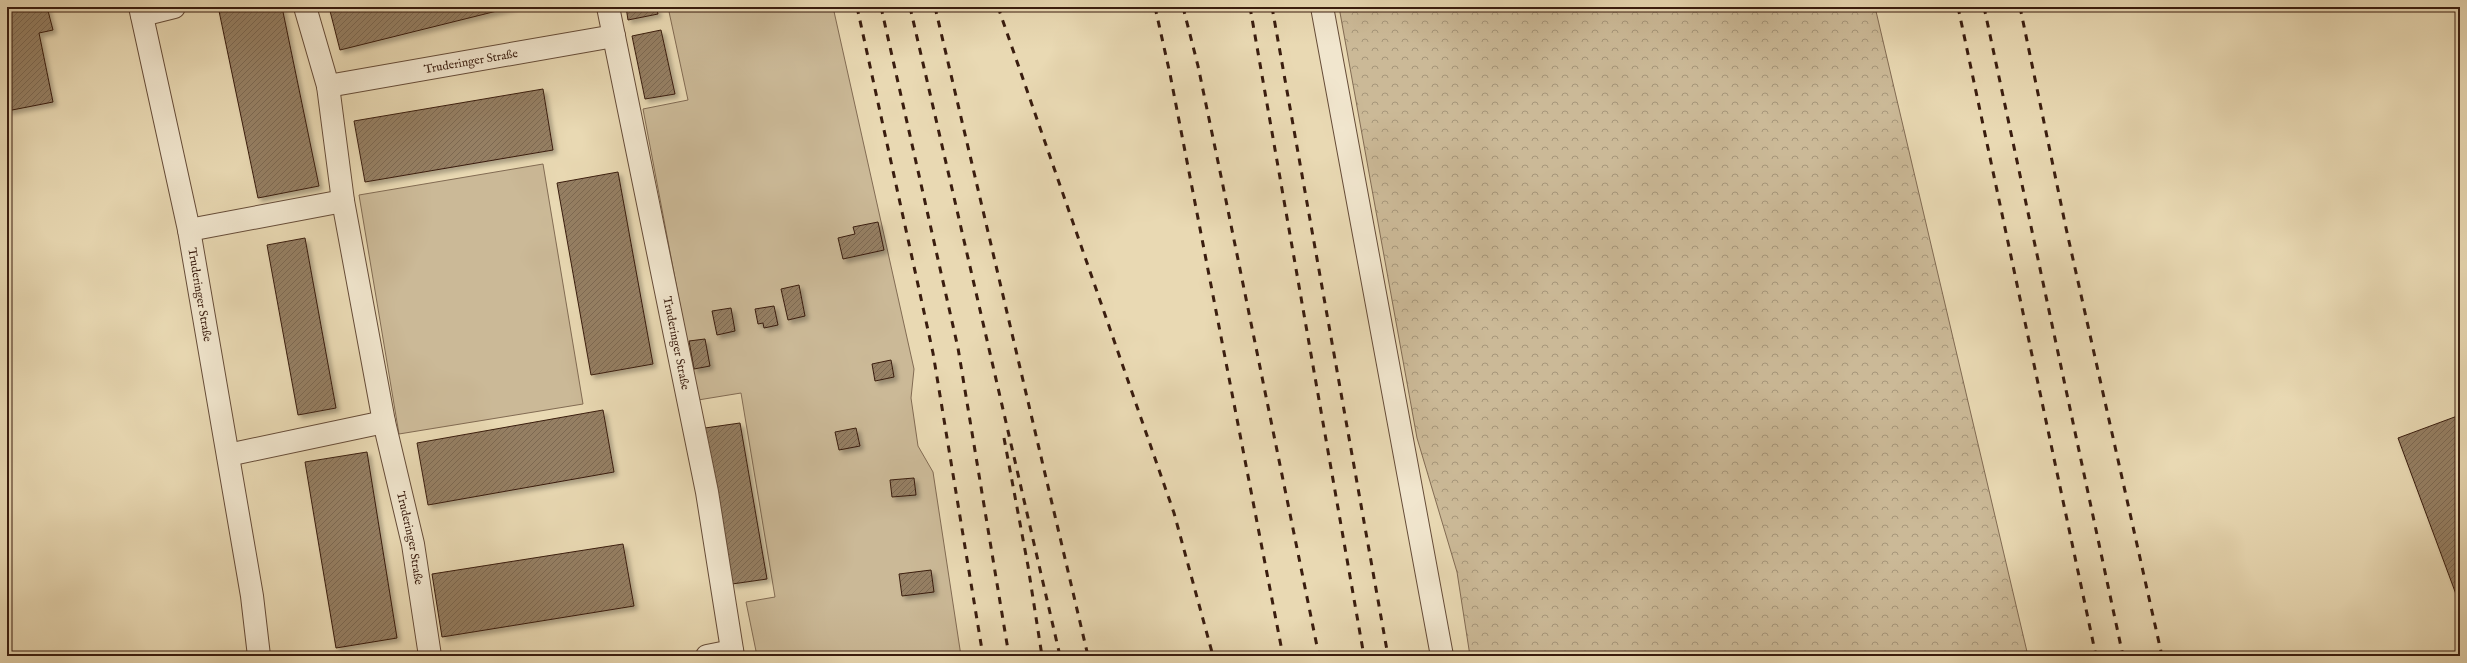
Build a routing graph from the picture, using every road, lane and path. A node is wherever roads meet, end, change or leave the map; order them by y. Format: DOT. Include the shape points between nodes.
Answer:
graph roads {
  1 [pos="174,7"];
  2 [pos="304,7"];
  3 [pos="608,7"];
  4 [pos="1322,7"];
  5 [pos="141,11"];
  6 [pos="614,36"];
  7 [pos="328,86"];
  8 [pos="343,202"];
  9 [pos="189,230"];
  10 [pos="384,422"];
  11 [pos="228,455"];
  12 [pos="733,654"];
  13 [pos="259,656"];
  14 [pos="430,656"];
  15 [pos="707,656"];
  16 [pos="1442,656"];
  1 -- 5 [label="street, Truderinger Straße"];
  2 -- 7 [label="street, Truderinger Straße"];
  3 -- 6 [label="street, Truderinger Straße"];
  4 -- 16 [label="street"];
  5 -- 9 [label="street, Truderinger Straße"];
  6 -- 7 [label="street, Truderinger Straße"];
  6 -- 12 [label="street, Truderinger Straße" via="707,492"];
  7 -- 8 [label="street, Truderinger Straße"];
  8 -- 9 [label="street"];
  8 -- 10 [label="street, Truderinger Straße"];
  9 -- 11 [label="street, Truderinger Straße"];
  10 -- 11 [label="street"];
  10 -- 14 [label="street, Truderinger Straße" via="413,544"];
  11 -- 13 [label="street, Truderinger Straße" via="252,596"];
  12 -- 15 [label="street, Truderinger Straße"];
}
